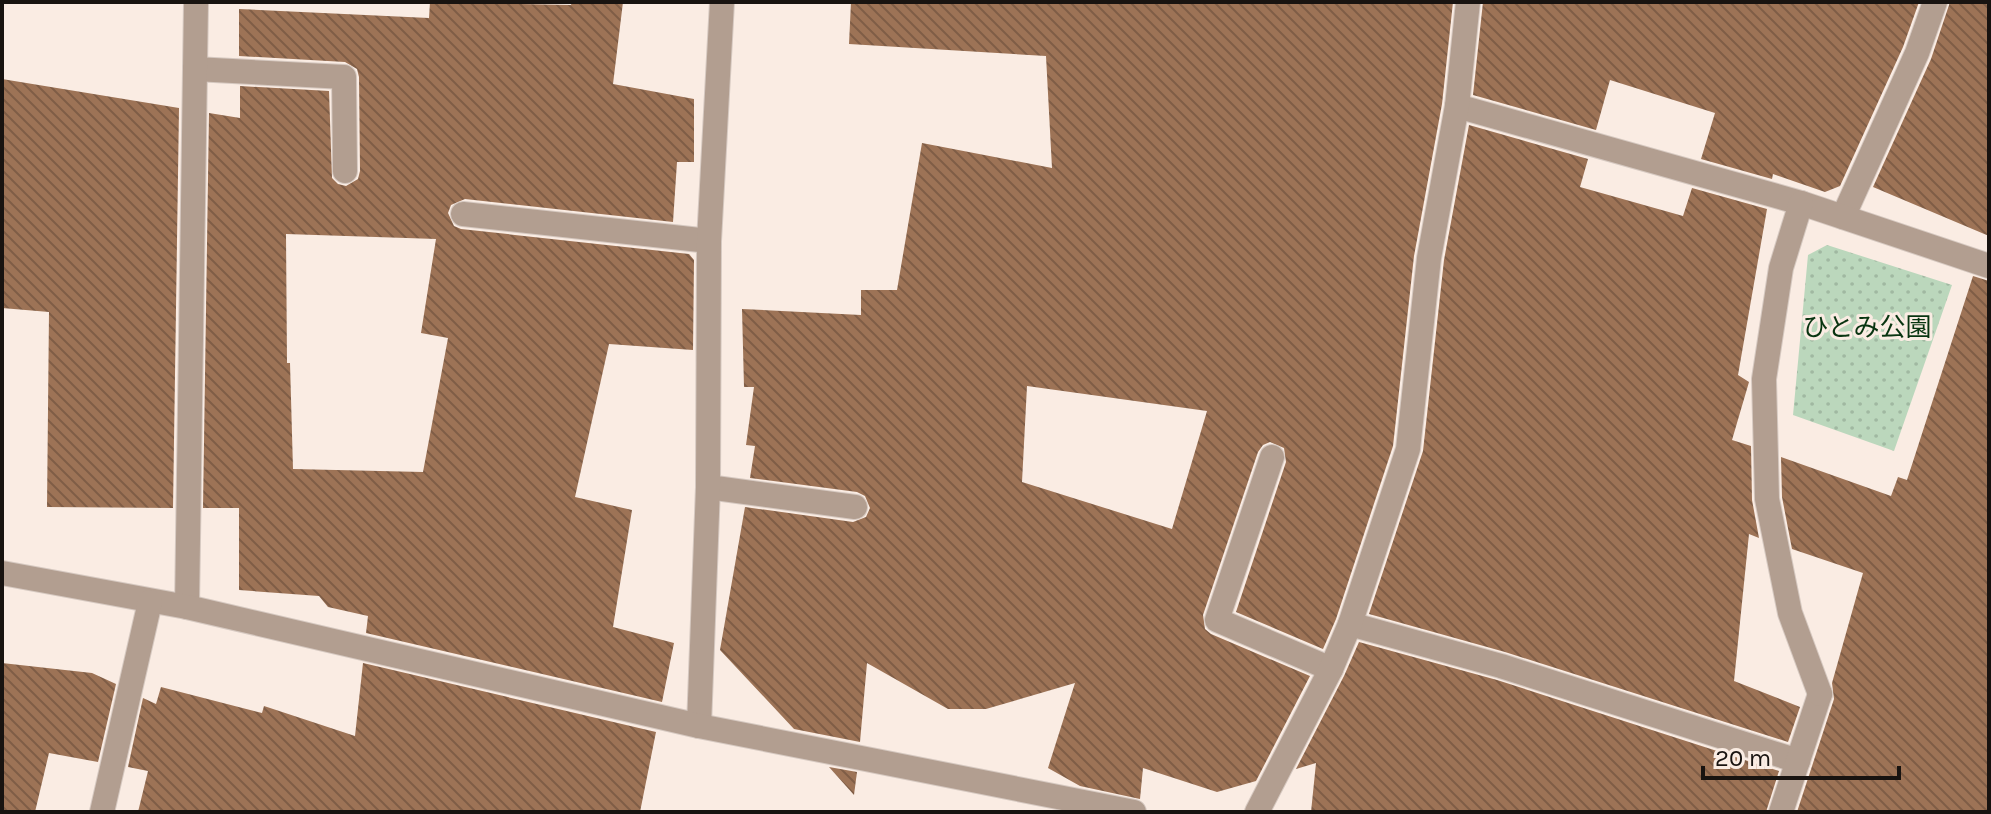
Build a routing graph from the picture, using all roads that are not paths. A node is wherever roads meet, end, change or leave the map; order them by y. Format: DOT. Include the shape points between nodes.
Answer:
graph roads {
  1 [pos="196,2"];
  2 [pos="722,2"];
  3 [pos="1468,2"];
  4 [pos="1935,2"];
  5 [pos="195,69"];
  6 [pos="1457,106"];
  7 [pos="345,171"];
  8 [pos="1801,203"];
  9 [pos="463,214"];
  10 [pos="1843,217"];
  11 [pos="709,241"];
  12 [pos="1989,266"];
  13 [pos="1272,457"];
  14 [pos="708,487"];
  15 [pos="855,507"];
  16 [pos="2,573"];
  17 [pos="150,602"];
  18 [pos="187,607"];
  19 [pos="1350,624"];
  20 [pos="1331,669"];
  21 [pos="699,726"];
  22 [pos="1798,761"];
  23 [pos="102,812"];
  24 [pos="1134,812"];
  25 [pos="1257,812"];
  26 [pos="1781,812"];
  1 -- 5 [label="street"];
  2 -- 11 [label="street"];
  3 -- 6 [label="street"];
  4 -- 10 [label="street"];
  5 -- 7 [label="street" via="344,77"];
  5 -- 18 [label="street"];
  6 -- 8 [label="street"];
  6 -- 19 [label="street" via="1429,258 1408,449"];
  8 -- 10 [label="street"];
  8 -- 22 [label="street" via="1781,268 1764,379 1767,499 1790,613 1820,694"];
  9 -- 11 [label="street"];
  10 -- 12 [label="street"];
  11 -- 14 [label="street"];
  13 -- 20 [label="street" via="1217,620"];
  14 -- 15 [label="street"];
  14 -- 21 [label="street"];
  16 -- 17 [label="street"];
  17 -- 18 [label="street"];
  17 -- 23 [label="street"];
  18 -- 21 [label="street"];
  19 -- 20 [label="street"];
  19 -- 22 [label="street"];
  20 -- 25 [label="street"];
  21 -- 24 [label="street"];
  22 -- 26 [label="street"];
}
